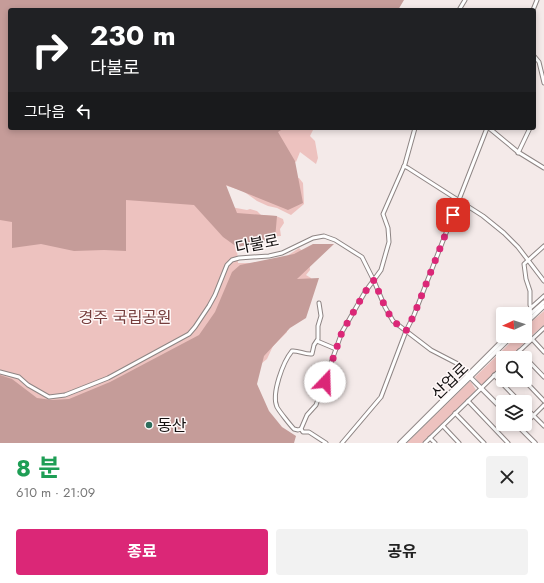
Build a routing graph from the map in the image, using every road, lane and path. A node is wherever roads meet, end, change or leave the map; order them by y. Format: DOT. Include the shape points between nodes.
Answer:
graph roads {
  1 [pos="536,58"];
  2 [pos="544,83"];
  3 [pos="414,130"];
  4 [pos="487,130"];
  5 [pos="490,130"];
  6 [pos="529,130"];
  7 [pos="518,153"];
  8 [pos="404,166"];
  9 [pos="544,168"];
  10 [pos="458,200"];
  11 [pos="544,246"];
  12 [pos="528,260"];
  13 [pos="374,280"];
  14 [pos="544,281"];
  15 [pos="544,296"];
  16 [pos="544,302"];
  17 [pos="319,303"];
  18 [pos="544,306"];
  19 [pos="531,307"];
  20 [pos="532,307"];
  21 [pos="532,313"];
  22 [pos="532,317"];
  23 [pos="544,328"];
  24 [pos="406,331"];
  25 [pos="532,339"];
  26 [pos="317,340"];
  27 [pos="501,343"];
  28 [pos="505,343"];
  29 [pos="528,343"];
  30 [pos="336,349"];
  31 [pos="519,351"];
  32 [pos="544,351"];
  33 [pos="532,365"];
  34 [pos="0,372"];
  35 [pos="494,375"];
  36 [pos="470,377"];
  37 [pos="544,377"];
  38 [pos="531,387"];
  39 [pos="481,388"];
  40 [pos="513,395"];
  41 [pos="468,401"];
  42 [pos="544,401"];
  43 [pos="496,403"];
  44 [pos="544,405"];
  45 [pos="455,413"];
  46 [pos="534,416"];
  47 [pos="443,426"];
  48 [pos="544,426"];
  49 [pos="301,429"];
  50 [pos="524,431"];
  51 [pos="430,438"];
  52 [pos="533,441"];
  53 [pos="326,443"];
  54 [pos="342,443"];
  55 [pos="400,443"];
  56 [pos="404,443"];
  57 [pos="425,443"];
  58 [pos="434,443"];
  59 [pos="460,443"];
  60 [pos="484,443"];
  61 [pos="508,443"];
  62 [pos="528,443"];
  1 -- 2 [label="street"];
  3 -- 8 [label="street"];
  4 -- 10 [label="street"];
  5 -- 7 [label="street"];
  6 -- 7 [label="street"];
  7 -- 9 [label="street"];
  8 -- 10 [label="street"];
  8 -- 13 [label="street" via="383,214 389,242 381,270"];
  10 -- 12 [label="street" via="504,233"];
  10 -- 24 [label="street"];
  11 -- 12 [label="street"];
  12 -- 14 [label="street"];
  12 -- 19 [label="street" via="524,266"];
  13 -- 24 [label="street, 다불로" via="393,321"];
  13 -- 30 [label="street" via="342,332"];
  13 -- 34 [label="street, 다불로" via="362,257 357,253 324,236 313,238 282,253 232,260 227,265 209,306 189,334 108,378 65,395 49,397 19,377"];
  15 -- 20 [label="street"];
  16 -- 21 [label="street"];
  17 -- 26 [label="street" via="322,316"];
  18 -- 22 [label="street"];
  23 -- 25 [label="street"];
  24 -- 36 [label="street, 다불로" via="431,350 458,364"];
  24 -- 54 [label="street" via="381,397"];
  25 -- 32 [label="street"];
  26 -- 30 [label="street"];
  26 -- 49 [label="street" via="311,354 292,351 276,388 277,408 294,429"];
  27 -- 36 [label="street, 산업로"];
  28 -- 36 [label="street, 산업로"];
  29 -- 31 [label="street"];
  30 -- 49 [label="street" via="316,405 307,415"];
  33 -- 37 [label="street"];
  35 -- 39 [label="street"];
  35 -- 40 [label="street"];
  36 -- 39 [label="street"];
  36 -- 55 [label="street, 산업로"];
  36 -- 56 [label="street, 산업로"];
  38 -- 42 [label="street"];
  39 -- 41 [label="street"];
  39 -- 43 [label="street"];
  41 -- 45 [label="street"];
  41 -- 61 [label="street"];
  44 -- 46 [label="street"];
  45 -- 47 [label="street"];
  45 -- 60 [label="street"];
  46 -- 48 [label="street"];
  47 -- 51 [label="street"];
  47 -- 59 [label="street"];
  49 -- 53 [label="street"];
  50 -- 52 [label="street"];
  51 -- 57 [label="street"];
  51 -- 58 [label="street"];
  52 -- 62 [label="street"];
}
